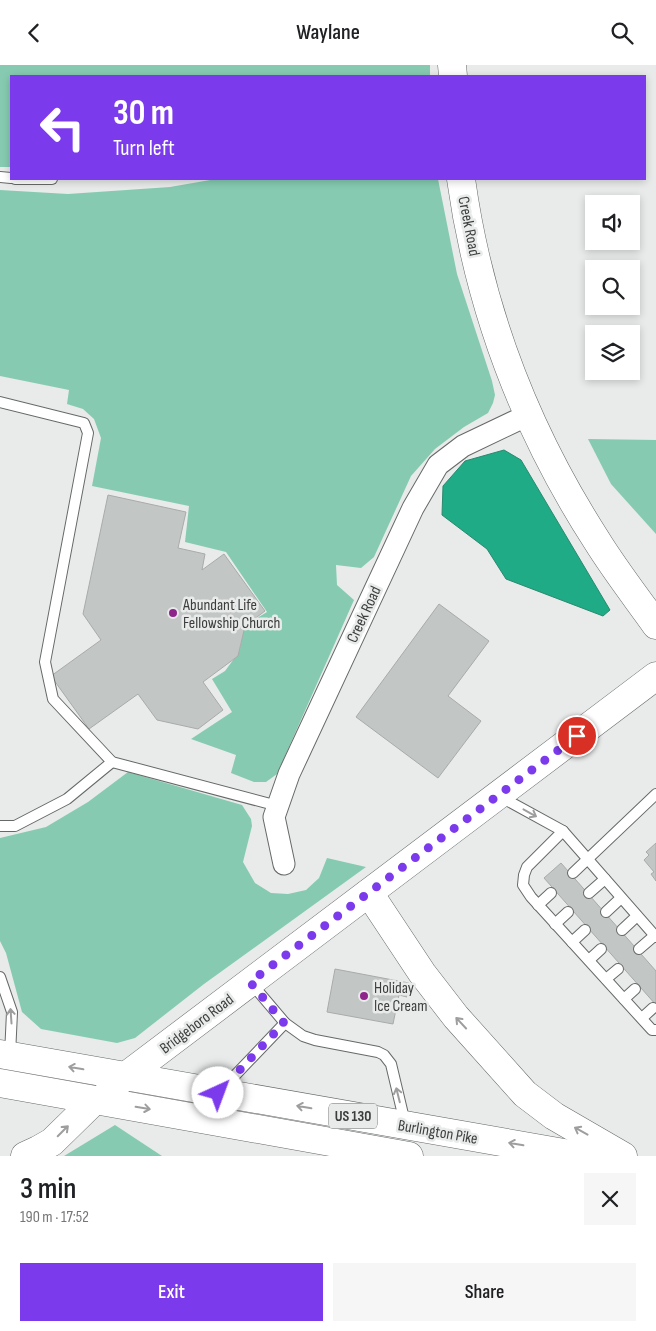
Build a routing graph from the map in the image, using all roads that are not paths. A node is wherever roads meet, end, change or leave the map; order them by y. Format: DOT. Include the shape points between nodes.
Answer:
graph roads {
  1 [pos="461,180"];
  2 [pos="0,402"];
  3 [pos="528,415"];
  4 [pos="656,625"];
  5 [pos="656,676"];
  6 [pos="112,762"];
  7 [pos="656,794"];
  8 [pos="498,795"];
  9 [pos="278,806"];
  10 [pos="0,826"];
  11 [pos="563,831"];
  12 [pos="588,860"];
  13 [pos="284,864"];
  14 [pos="573,873"];
  15 [pos="605,879"];
  16 [pos="369,893"];
  17 [pos="551,893"];
  18 [pos="589,893"];
  19 [pos="621,898"];
  20 [pos="538,905"];
  21 [pos="568,912"];
  22 [pos="606,912"];
  23 [pos="637,916"];
  24 [pos="555,924"];
  25 [pos="585,930"];
  26 [pos="622,930"];
  27 [pos="655,937"];
  28 [pos="572,942"];
  29 [pos="601,949"];
  30 [pos="639,949"];
  31 [pos="589,960"];
  32 [pos="618,969"];
  33 [pos="0,977"];
  34 [pos="606,979"];
  35 [pos="250,982"];
  36 [pos="635,989"];
  37 [pos="624,999"];
  38 [pos="652,1008"];
  39 [pos="642,1018"];
  40 [pos="284,1023"];
  41 [pos="656,1030"];
  42 [pos="5,1055"];
  43 [pos="124,1077"];
  44 [pos="0,1083"];
  45 [pos="218,1093"];
  46 [pos="95,1100"];
  47 [pos="406,1125"];
  48 [pos="25,1156"];
  49 [pos="409,1156"];
  50 [pos="581,1156"];
  51 [pos="623,1156"];
  1 -- 3 [label="main road, Creek Road" via="480,276 507,363"];
  2 -- 6 [label="lane" via="84,423 88,433 45,663 52,699"];
  3 -- 4 [label="main road, Creek Road" via="592,533"];
  3 -- 9 [label="street, Creek Road" via="463,446 438,465 413,508 289,774"];
  5 -- 8 [label="main road, Bridgeboro Road"];
  6 -- 9 [label="lane"];
  6 -- 10 [label="lane" via="68,799 15,825"];
  7 -- 12 [label="lane"];
  8 -- 11 [label="lane, one-way"];
  8 -- 16 [label="main road, Bridgeboro Road"];
  9 -- 13 [label="street, Creek Road" via="274,817"];
  11 -- 12 [label="lane"];
  11 -- 20 [label="lane" via="527,867 524,875 523,885"];
  12 -- 14 [label="lane"];
  12 -- 15 [label="lane"];
  15 -- 18 [label="lane"];
  15 -- 19 [label="lane"];
  16 -- 35 [label="main road, Bridgeboro Road"];
  51 -- 16 [label="main road, one-way" via="554,1116 525,1094 456,1017"];
  17 -- 20 [label="lane"];
  19 -- 22 [label="lane"];
  19 -- 23 [label="lane"];
  20 -- 24 [label="lane"];
  21 -- 24 [label="lane"];
  23 -- 26 [label="lane"];
  23 -- 27 [label="lane"];
  24 -- 28 [label="lane"];
  25 -- 28 [label="lane"];
  27 -- 30 [label="lane"];
  28 -- 31 [label="lane"];
  29 -- 31 [label="lane"];
  31 -- 34 [label="lane"];
  32 -- 34 [label="lane"];
  42 -- 33 [label="lane, one-way" via="12,1012"];
  34 -- 37 [label="lane"];
  35 -- 40 [label="lane"];
  35 -- 43 [label="main road, Bridgeboro Road"];
  36 -- 37 [label="lane"];
  37 -- 39 [label="lane"];
  38 -- 39 [label="lane"];
  39 -- 41 [label="lane" via="652,1030"];
  40 -- 45 [label="lane"];
  47 -- 40 [label="lane, one-way" via="391,1065 384,1055 378,1051 314,1040"];
  43 -- 42 [label="main road, Burlington Pike / US 130, one-way"];
  43 -- 45 [label="main road, Burlington Pike / US 130"];
  43 -- 46 [label="main road, Bridgeboro Road"];
  44 -- 46 [label="main road, Burlington Pike / US 130"];
  47 -- 45 [label="main road, Burlington Pike / US 130, one-way"];
  48 -- 46 [label="main road, Bridgeboro Road, one-way" via="52,1141"];
  46 -- 49 [label="main road, Burlington Pike / US 130, one-way"];
  50 -- 47 [label="main road, Burlington Pike / US 130, one-way"];
}
